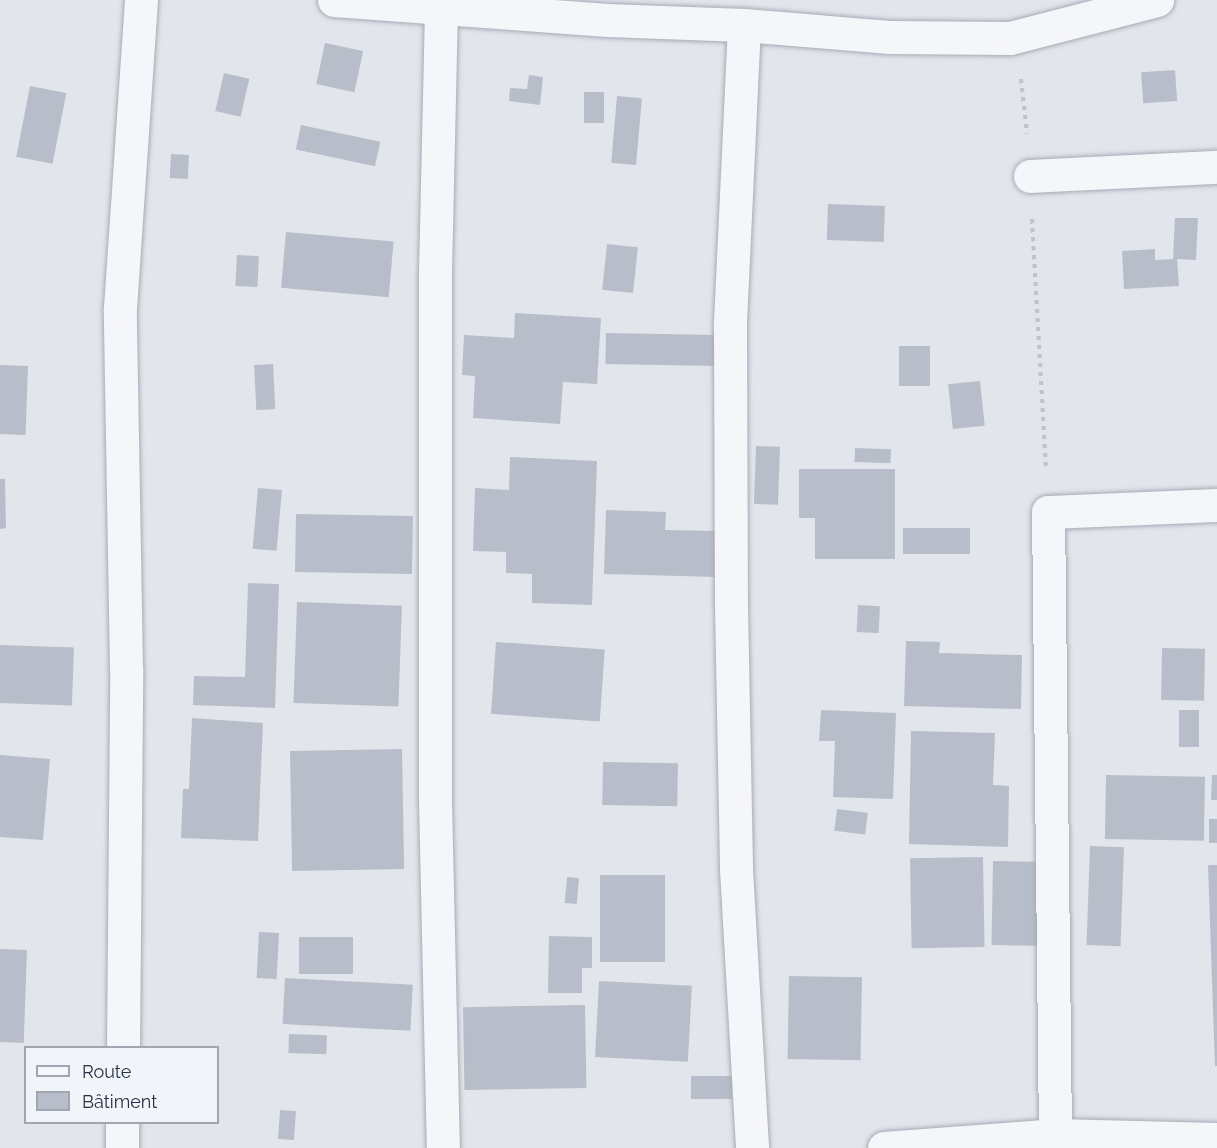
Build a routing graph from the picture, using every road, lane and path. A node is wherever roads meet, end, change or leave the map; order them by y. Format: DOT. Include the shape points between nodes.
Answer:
graph roads {
  1 [pos="141,0"];
  2 [pos="334,0"];
  3 [pos="1158,0"];
  4 [pos="441,9"];
  5 [pos="744,25"];
  6 [pos="1010,38"];
  7 [pos="1217,167"];
  8 [pos="1030,176"];
  9 [pos="1217,505"];
  10 [pos="1048,512"];
  11 [pos="123,1046"];
  12 [pos="122,1124"];
  13 [pos="1054,1135"];
  14 [pos="1217,1139"];
  15 [pos="122,1148"];
  16 [pos="443,1148"];
  17 [pos="752,1148"];
  18 [pos="884,1148"];
  1 -- 11 [label="street" via="120,308 126,668"];
  2 -- 4 [label="street"];
  3 -- 6 [label="street"];
  4 -- 5 [label="street" via="607,21"];
  4 -- 16 [label="street" via="435,272 435,801"];
  5 -- 6 [label="street" via="890,37"];
  5 -- 17 [label="street" via="730,327 731,593 736,869"];
  6 -- 8 [label="path" via="1024,89"];
  7 -- 8 [label="street"];
  8 -- 10 [label="path"];
  9 -- 10 [label="street"];
  10 -- 13 [label="street"];
  12 -- 15 [label="street"];
  13 -- 14 [label="street"];
  13 -- 18 [label="street"];
}
